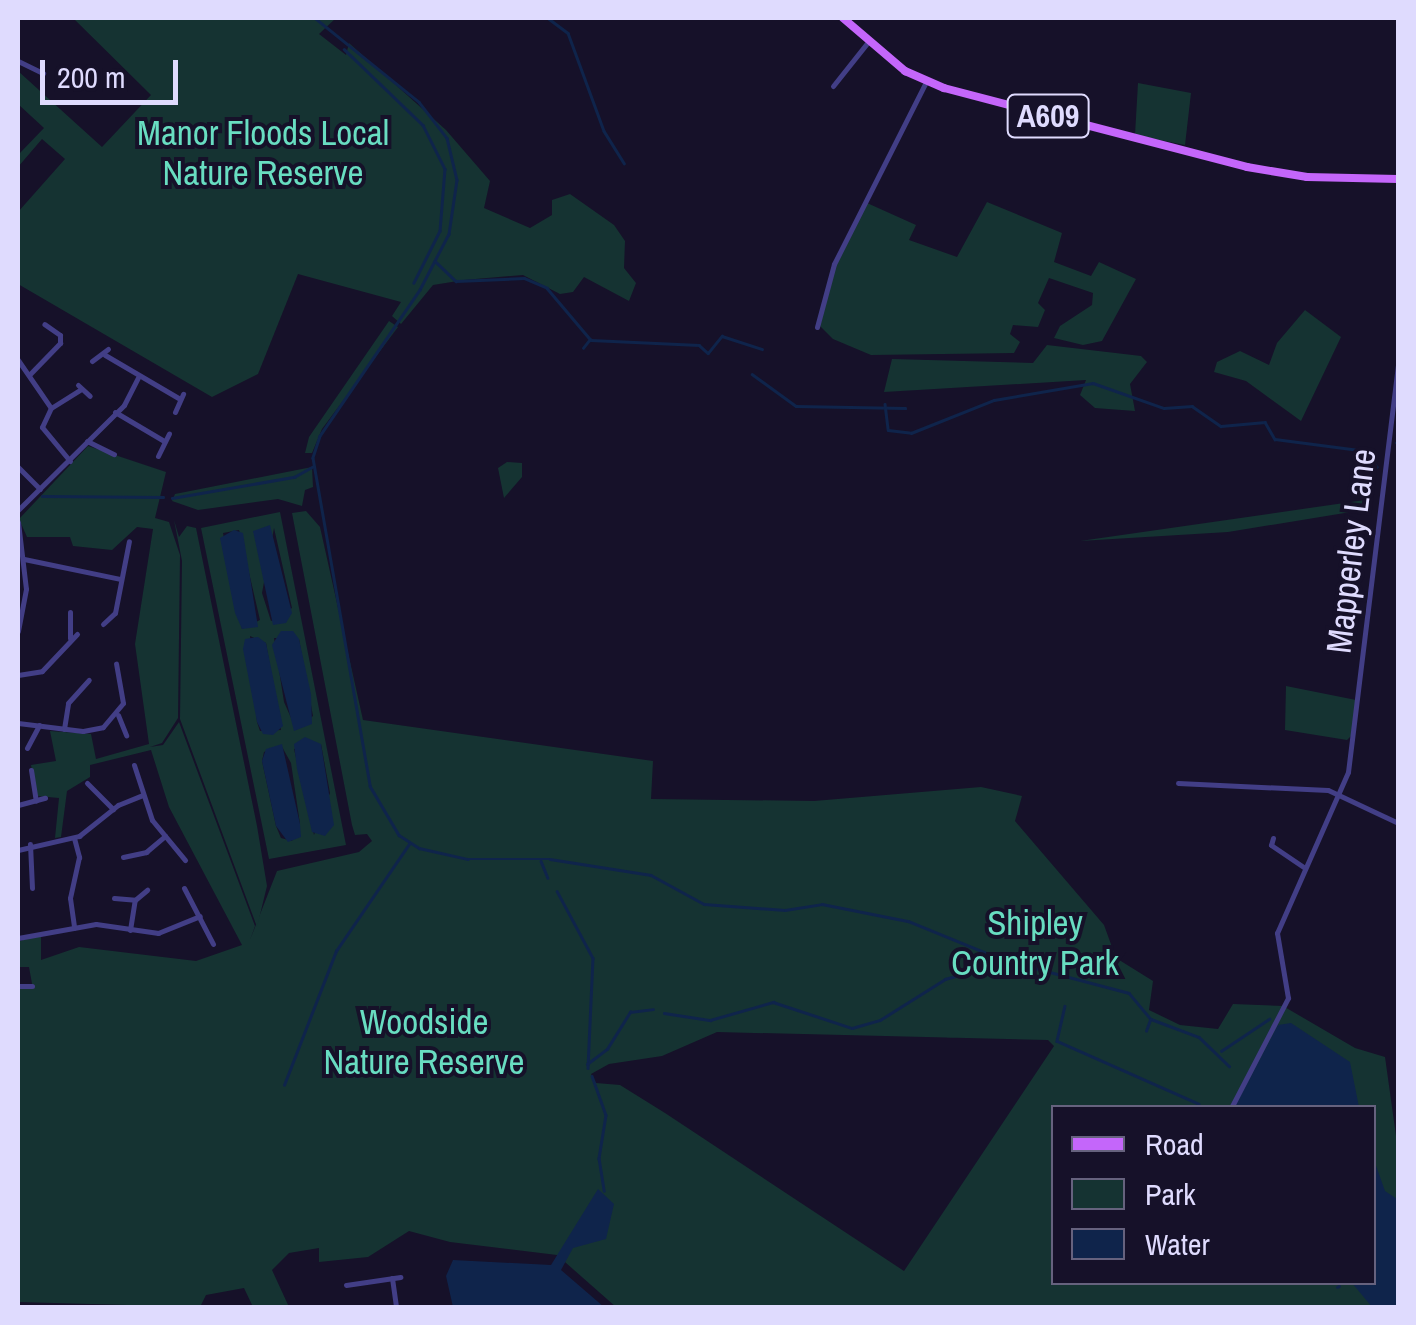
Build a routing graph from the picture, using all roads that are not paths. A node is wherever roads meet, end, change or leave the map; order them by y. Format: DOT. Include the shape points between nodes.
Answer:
graph roads {
  1 [pos="844,18"];
  2 [pos="868,42"];
  3 [pos="18,61"];
  4 [pos="43,74"];
  5 [pos="926,82"];
  6 [pos="1398,85"];
  7 [pos="832,86"];
  8 [pos="1397,179"];
  9 [pos="1398,236"];
  10 [pos="44,324"];
  11 [pos="817,327"];
  12 [pos="61,339"];
  13 [pos="72,342"];
  14 [pos="18,360"];
  15 [pos="92,361"];
  16 [pos="1398,365"];
  17 [pos="29,375"];
  18 [pos="138,377"];
  19 [pos="90,396"];
  20 [pos="51,408"];
  21 [pos="116,412"];
  22 [pos="176,412"];
  23 [pos="169,433"];
  24 [pos="87,441"];
  25 [pos="164,442"];
  26 [pos="114,454"];
  27 [pos="158,456"];
  28 [pos="70,460"];
  29 [pos="18,468"];
  30 [pos="40,489"];
  31 [pos="18,510"];
  32 [pos="18,522"];
  33 [pos="128,542"];
  34 [pos="24,559"];
  35 [pos="75,562"];
  36 [pos="73,570"];
  37 [pos="121,580"];
  38 [pos="20,612"];
  39 [pos="69,612"];
  40 [pos="103,624"];
  41 [pos="18,631"];
  42 [pos="116,663"];
  43 [pos="18,674"];
  44 [pos="89,680"];
  45 [pos="118,715"];
  46 [pos="18,723"];
  47 [pos="39,725"];
  48 [pos="64,729"];
  49 [pos="126,735"];
  50 [pos="27,748"];
  51 [pos="134,766"];
  52 [pos="32,775"];
  53 [pos="87,783"];
  54 [pos="1178,783"];
  55 [pos="1342,794"];
  56 [pos="143,796"];
  57 [pos="45,798"];
  58 [pos="36,801"];
  59 [pos="18,805"];
  60 [pos="113,808"];
  61 [pos="1398,823"];
  62 [pos="164,836"];
  63 [pos="74,838"];
  64 [pos="1273,838"];
  65 [pos="30,844"];
  66 [pos="18,850"];
  67 [pos="123,857"];
  68 [pos="185,860"];
  69 [pos="1304,868"];
  70 [pos="32,888"];
  71 [pos="184,888"];
  72 [pos="147,890"];
  73 [pos="114,898"];
  74 [pos="135,900"];
  75 [pos="200,916"];
  76 [pos="74,928"];
  77 [pos="130,930"];
  78 [pos="18,938"];
  79 [pos="213,944"];
  80 [pos="18,986"];
  81 [pos="32,986"];
  82 [pos="1233,1105"];
  83 [pos="350,1287"];
  84 [pos="396,1308"];
  1 -- 2 [label="main road, A609"];
  2 -- 5 [label="main road, A609"];
  2 -- 7 [label="street"];
  3 -- 4 [label="street"];
  5 -- 8 [label="main road, A609" via="1247,167 1307,177"];
  5 -- 11 [label="street" via="834,264"];
  6 -- 8 [label="street"];
  8 -- 9 [label="street"];
  10 -- 12 [label="street"];
  12 -- 13 [label="street"];
  12 -- 17 [label="street"];
  14 -- 17 [label="street"];
  15 -- 18 [label="street" via="107,352"];
  16 -- 55 [label="street, Mapperley Lane"];
  17 -- 20 [label="street"];
  18 -- 21 [label="street"];
  18 -- 22 [label="street" via="182,396"];
  19 -- 20 [label="street" via="80,387"];
  20 -- 28 [label="street" via="43,433"];
  21 -- 24 [label="street"];
  21 -- 25 [label="street"];
  23 -- 25 [label="street"];
  24 -- 26 [label="street"];
  24 -- 28 [label="street"];
  25 -- 27 [label="street"];
  28 -- 30 [label="street"];
  29 -- 30 [label="street"];
  30 -- 31 [label="street"];
  32 -- 34 [label="street"];
  33 -- 37 [label="street"];
  34 -- 36 [label="street"];
  34 -- 38 [label="street"];
  35 -- 36 [label="street"];
  36 -- 37 [label="street"];
  37 -- 40 [label="street" via="116,616"];
  38 -- 41 [label="street"];
  39 -- 43 [label="street" via="74,636 42,671"];
  42 -- 45 [label="street" via="124,698"];
  44 -- 48 [label="street" via="67,706"];
  45 -- 48 [label="street" via="97,729"];
  45 -- 49 [label="street"];
  46 -- 47 [label="street"];
  47 -- 48 [label="street"];
  47 -- 50 [label="street"];
  51 -- 56 [label="street"];
  52 -- 58 [label="street"];
  53 -- 60 [label="street"];
  54 -- 55 [label="street"];
  55 -- 61 [label="street"];
  55 -- 69 [label="street, Mapperley Lane"];
  56 -- 60 [label="street"];
  56 -- 62 [label="street"];
  57 -- 58 [label="street"];
  58 -- 59 [label="street"];
  60 -- 63 [label="street"];
  62 -- 67 [label="street" via="146,852"];
  62 -- 68 [label="street"];
  63 -- 65 [label="street"];
  63 -- 76 [label="street"];
  64 -- 69 [label="street" via="1271,845"];
  65 -- 66 [label="street"];
  65 -- 70 [label="street"];
  69 -- 82 [label="street, Mapperley Lane" via="1275,944 1288,998"];
  71 -- 75 [label="street"];
  72 -- 74 [label="street"];
  73 -- 74 [label="street"];
  74 -- 77 [label="street"];
  75 -- 77 [label="street" via="164,932"];
  75 -- 79 [label="street"];
  76 -- 77 [label="street" via="103,924"];
  76 -- 78 [label="street"];
  80 -- 81 [label="street"];
  83 -- 84 [label="street" via="396,1278"];
}
